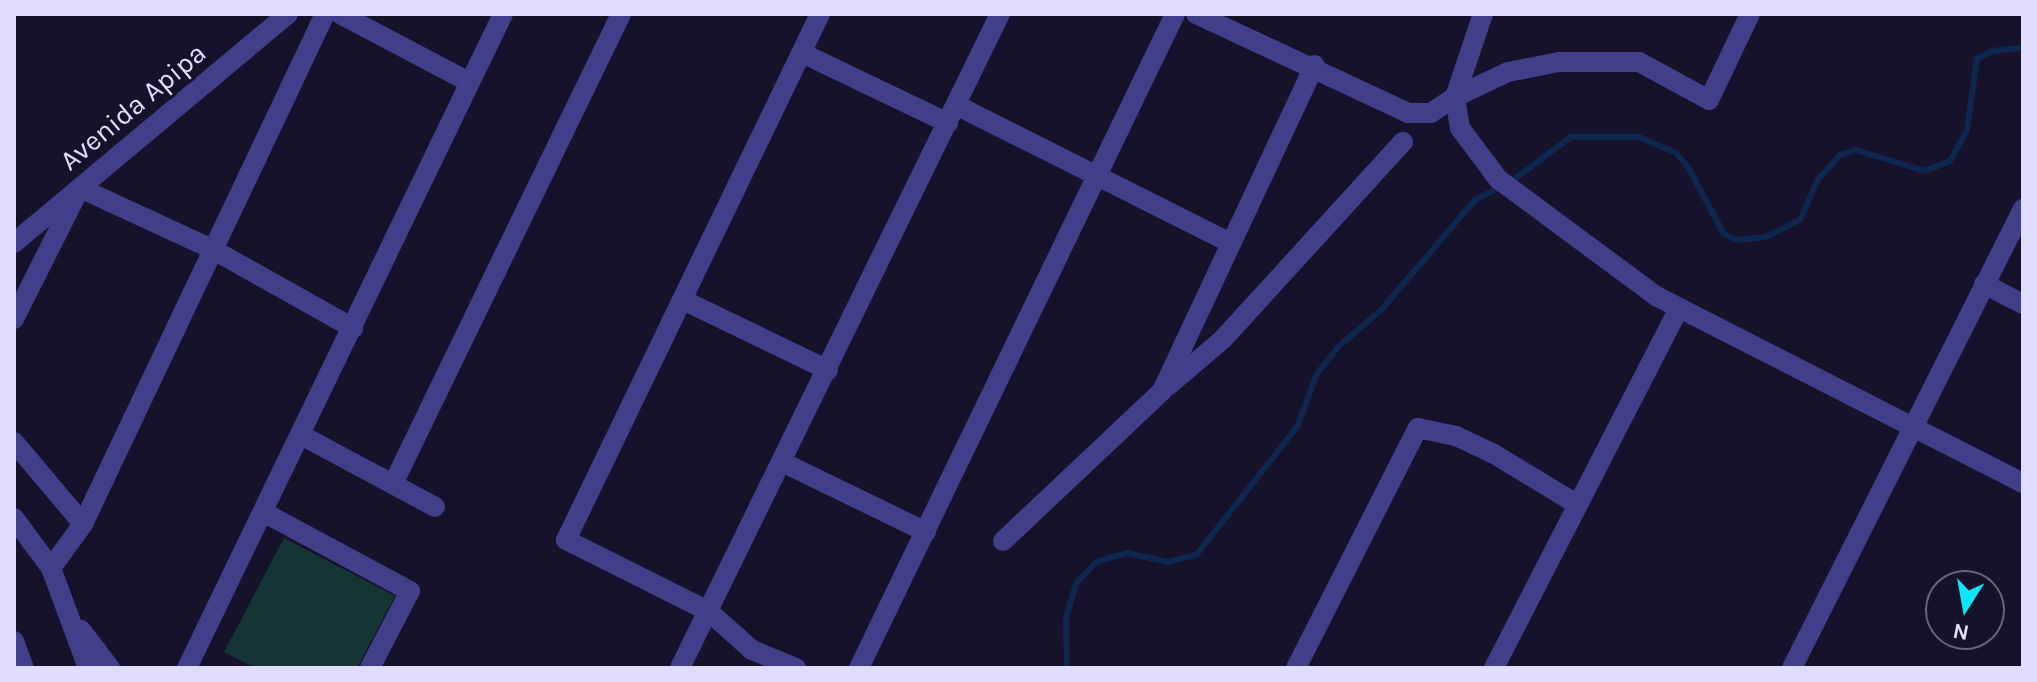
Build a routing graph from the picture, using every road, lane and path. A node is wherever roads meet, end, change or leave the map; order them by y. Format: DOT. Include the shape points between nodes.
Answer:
graph roads {
  1 [pos="288,14"];
  2 [pos="325,14"];
  3 [pos="340,14"];
  4 [pos="503,14"];
  5 [pos="621,14"];
  6 [pos="820,14"];
  7 [pos="1000,14"];
  8 [pos="1175,14"];
  9 [pos="1483,14"];
  10 [pos="1750,14"];
  11 [pos="1202,15"];
  12 [pos="802,53"];
  13 [pos="1315,65"];
  14 [pos="469,82"];
  15 [pos="1455,97"];
  16 [pos="952,114"];
  17 [pos="1403,142"];
  18 [pos="1100,173"];
  19 [pos="80,188"];
  20 [pos="2023,209"];
  21 [pos="14,243"];
  22 [pos="1230,243"];
  23 [pos="212,249"];
  24 [pos="1984,284"];
  25 [pos="683,300"];
  26 [pos="2023,304"];
  27 [pos="1679,308"];
  28 [pos="14,319"];
  29 [pos="353,328"];
  30 [pos="828,370"];
  31 [pos="1162,391"];
  32 [pos="1913,424"];
  33 [pos="301,435"];
  34 [pos="14,442"];
  35 [pos="782,462"];
  36 [pos="2023,483"];
  37 [pos="393,484"];
  38 [pos="1575,503"];
  39 [pos="435,507"];
  40 [pos="263,512"];
  41 [pos="14,518"];
  42 [pos="83,524"];
  43 [pos="926,532"];
  44 [pos="1003,541"];
  45 [pos="51,568"];
  46 [pos="708,611"];
  47 [pos="71,616"];
  48 [pos="14,641"];
  49 [pos="24,668"];
  50 [pos="88,668"];
  51 [pos="110,668"];
  52 [pos="187,668"];
  53 [pos="370,668"];
  54 [pos="680,668"];
  55 [pos="796,668"];
  56 [pos="859,668"];
  57 [pos="1296,668"];
  58 [pos="1494,668"];
  59 [pos="1792,668"];
  1 -- 19 [label="street, Avenida Apipa"];
  2 -- 23 [label="street"];
  3 -- 14 [label="street"];
  4 -- 14 [label="street"];
  5 -- 37 [label="street"];
  6 -- 12 [label="street"];
  7 -- 16 [label="street"];
  8 -- 18 [label="street"];
  9 -- 15 [label="street"];
  10 -- 15 [label="street" via="1709,100 1652,67 1614,60 1508,72"];
  11 -- 13 [label="street"];
  12 -- 16 [label="street"];
  12 -- 25 [label="street"];
  13 -- 15 [label="street" via="1408,113 1431,113"];
  13 -- 22 [label="street"];
  14 -- 29 [label="street"];
  15 -- 27 [label="street" via="1469,146 1498,179"];
  16 -- 18 [label="street"];
  16 -- 30 [label="street"];
  17 -- 31 [label="street" via="1223,339"];
  18 -- 22 [label="street"];
  18 -- 43 [label="street"];
  19 -- 21 [label="street, Avenida Apipa"];
  19 -- 23 [label="street"];
  19 -- 28 [label="street"];
  20 -- 24 [label="street"];
  22 -- 31 [label="street"];
  23 -- 29 [label="street"];
  23 -- 42 [label="street"];
  24 -- 26 [label="street"];
  24 -- 32 [label="street"];
  25 -- 30 [label="street"];
  25 -- 46 [label="street" via="566,540"];
  27 -- 32 [label="street"];
  27 -- 38 [label="street"];
  29 -- 33 [label="street"];
  30 -- 35 [label="street"];
  31 -- 44 [label="street"];
  32 -- 36 [label="street"];
  32 -- 59 [label="street"];
  33 -- 37 [label="street"];
  33 -- 40 [label="street"];
  34 -- 42 [label="street"];
  35 -- 43 [label="street"];
  35 -- 46 [label="street"];
  37 -- 39 [label="street"];
  38 -- 57 [label="street" via="1481,448 1437,429 1418,428"];
  38 -- 58 [label="street"];
  40 -- 52 [label="street"];
  40 -- 53 [label="street" via="410,591"];
  41 -- 45 [label="street"];
  42 -- 45 [label="street"];
  43 -- 56 [label="street"];
  45 -- 47 [label="street"];
  46 -- 54 [label="street"];
  46 -- 55 [label="street" via="752,650"];
  47 -- 50 [label="street"];
  47 -- 51 [label="street"];
  48 -- 49 [label="street"];
}
